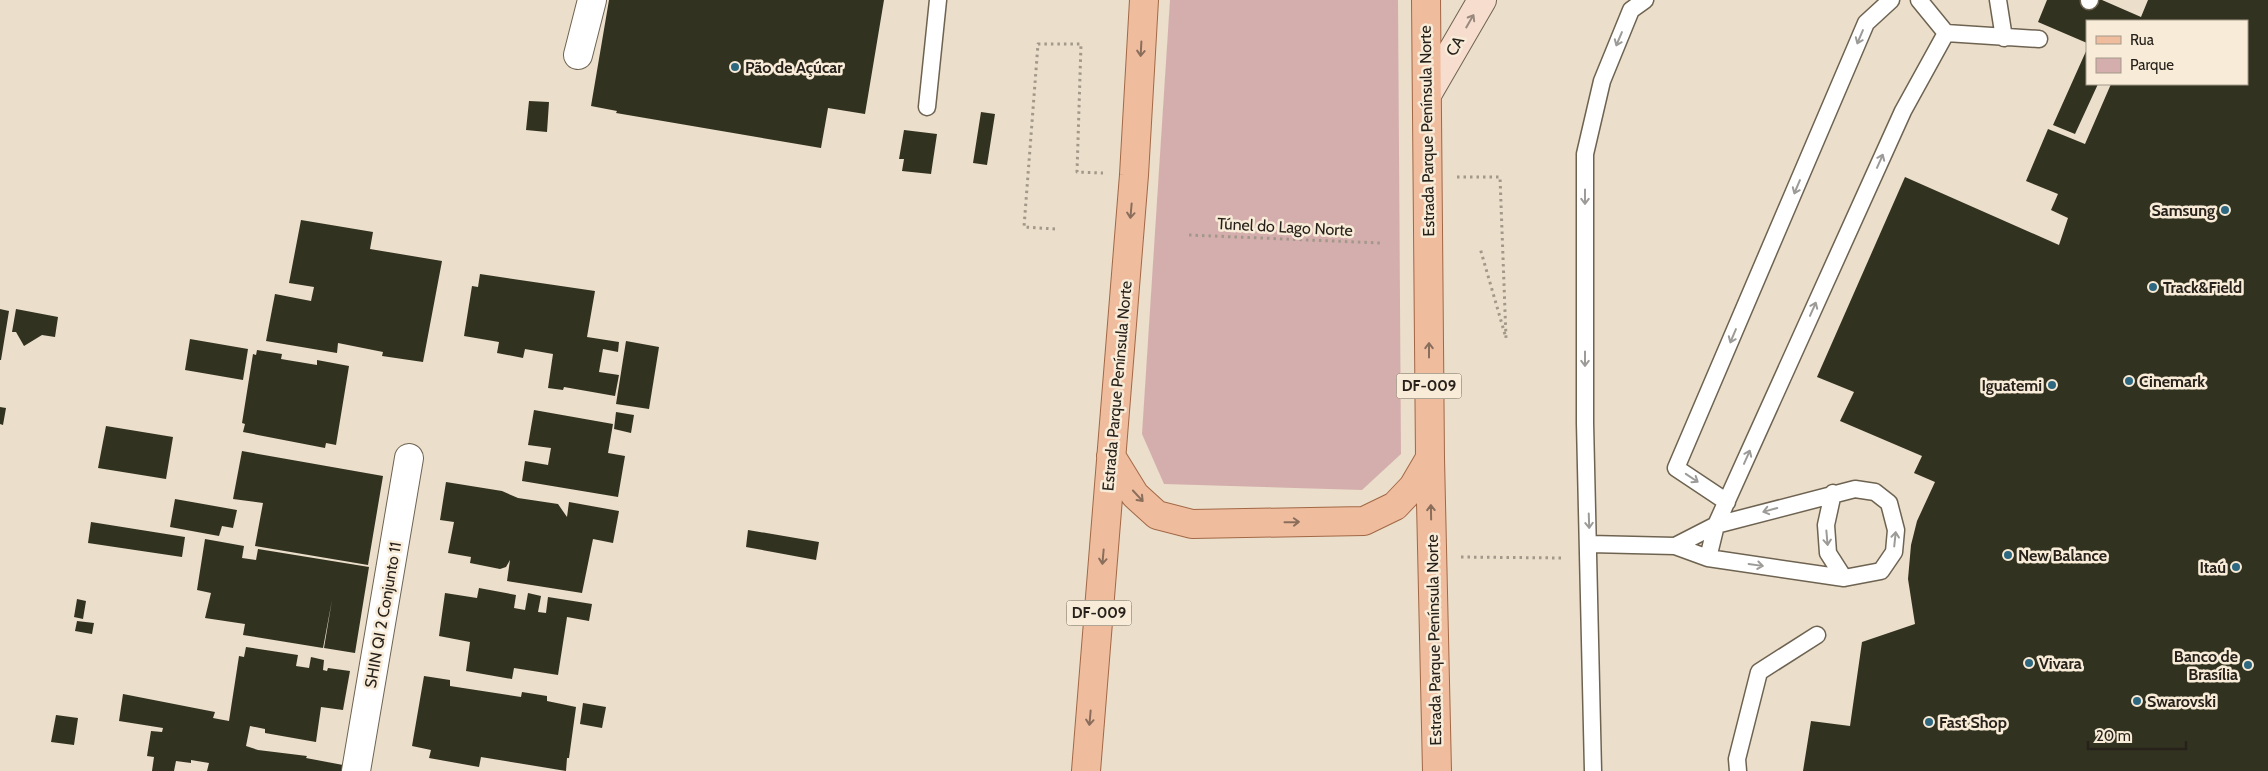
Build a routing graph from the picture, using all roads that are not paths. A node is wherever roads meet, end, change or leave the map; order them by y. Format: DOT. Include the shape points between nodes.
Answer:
graph roads {
  1 [pos="592,0"];
  2 [pos="938,0"];
  3 [pos="1144,0"];
  4 [pos="1426,0"];
  5 [pos="1482,0"];
  6 [pos="1645,0"];
  7 [pos="1890,0"];
  8 [pos="1918,0"];
  9 [pos="1998,0"];
  10 [pos="1946,33"];
  11 [pos="2004,38"];
  12 [pos="2039,39"];
  13 [pos="578,55"];
  14 [pos="1428,93"];
  15 [pos="927,107"];
  16 [pos="1112,456"];
  17 [pos="409,458"];
  18 [pos="1430,458"];
  19 [pos="1833,493"];
  20 [pos="1726,502"];
  21 [pos="1716,525"];
  22 [pos="1590,544"];
  23 [pos="1675,546"];
  24 [pos="1708,558"];
  25 [pos="1844,578"];
  26 [pos="1817,635"];
  27 [pos="356,771"];
  28 [pos="1086,771"];
  29 [pos="1437,771"];
  30 [pos="1593,771"];
  31 [pos="1738,771"];
  1 -- 13 [label="street"];
  2 -- 15 [label="lane"];
  3 -- 16 [label="main road, Estrada Parque Península Norte / DF-009, one-way"];
  4 -- 14 [label="main road, Estrada Parque Península Norte / DF-009"];
  14 -- 5 [label="street, CA, one-way"];
  6 -- 22 [label="lane, one-way" via="1631,10 1602,81 1585,154 1585,414"];
  7 -- 20 [label="lane, one-way" via="1866,23 1676,468"];
  8 -- 10 [label="lane"];
  9 -- 11 [label="lane"];
  10 -- 11 [label="lane"];
  20 -- 10 [label="lane, one-way" via="1903,111"];
  11 -- 12 [label="lane"];
  18 -- 14 [label="main road, Estrada Parque Península Norte / DF-009, one-way"];
  16 -- 18 [label="main road, one-way" via="1135,495 1158,515 1192,524 1364,521 1396,506"];
  16 -- 28 [label="main road, Estrada Parque Península Norte / DF-009, one-way"];
  17 -- 27 [label="street, SHIN QI 2 Conjunto 11"];
  29 -- 18 [label="main road, Estrada Parque Península Norte / DF-009, one-way"];
  19 -- 21 [label="lane, one-way"];
  19 -- 25 [label="lane, one-way" via="1826,525 1828,552"];
  25 -- 19 [label="lane, one-way" via="1881,571 1894,552 1896,530 1889,503 1875,492 1855,489"];
  20 -- 21 [label="lane"];
  21 -- 23 [label="lane"];
  21 -- 24 [label="lane"];
  22 -- 23 [label="lane"];
  22 -- 30 [label="lane"];
  23 -- 24 [label="lane"];
  24 -- 25 [label="lane, one-way"];
  26 -- 31 [label="lane" via="1759,672 1737,759"];
}
